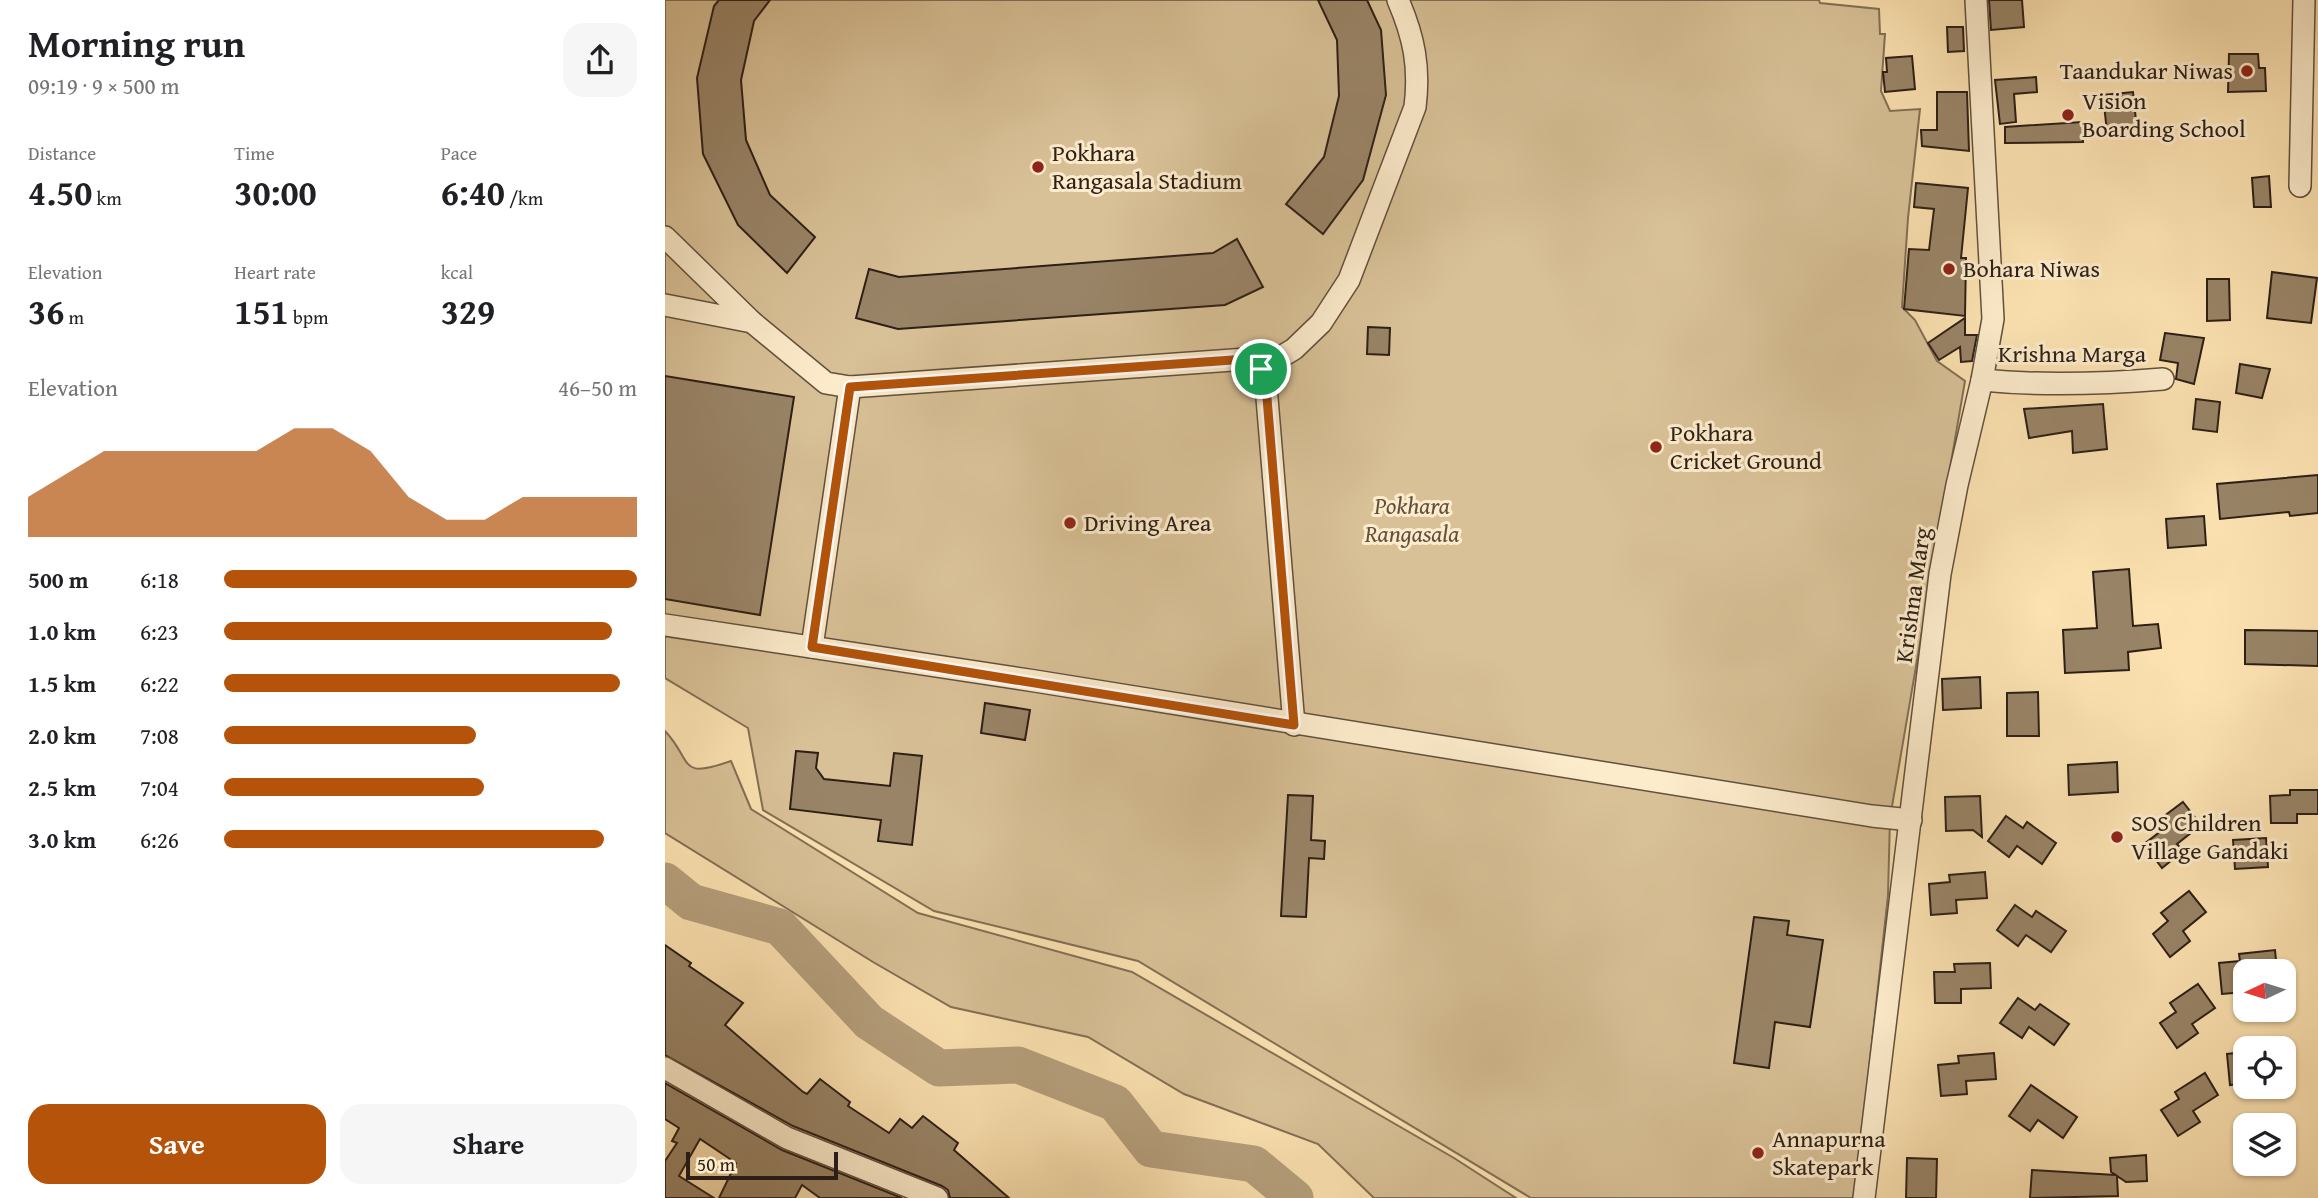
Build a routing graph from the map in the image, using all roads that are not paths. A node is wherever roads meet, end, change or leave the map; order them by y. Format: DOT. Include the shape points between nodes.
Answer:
graph roads {
  1 [pos="1398,0"];
  2 [pos="1976,0"];
  3 [pos="2304,0"];
  4 [pos="2300,186"];
  5 [pos="665,237"];
  6 [pos="665,305"];
  7 [pos="753,322"];
  8 [pos="1261,369"];
  9 [pos="2163,379"];
  10 [pos="1982,380"];
  11 [pos="850,387"];
  12 [pos="665,625"];
  13 [pos="812,647"];
  14 [pos="1294,725"];
  15 [pos="1911,820"];
  16 [pos="665,1069"];
  17 [pos="937,1198"];
  18 [pos="1864,1198"];
  1 -- 8 [label="street" via="1419,77 1415,107 1349,280 1321,323 1294,349"];
  2 -- 10 [label="street, Krishna Marg" via="1993,319"];
  3 -- 4 [label="street"];
  5 -- 7 [label="street"];
  6 -- 7 [label="street"];
  7 -- 11 [label="street" via="826,383"];
  8 -- 11 [label="street" via="1247,359"];
  8 -- 14 [label="street"];
  9 -- 10 [label="street, Krishna Marga" via="2091,385"];
  10 -- 15 [label="street, Krishna Marg" via="1940,575"];
  11 -- 13 [label="street"];
  12 -- 13 [label="street"];
  13 -- 14 [label="street"];
  14 -- 15 [label="street"];
  15 -- 18 [label="street, Krishna Marg"];
  16 -- 17 [label="street" via="787,1138"];
}
